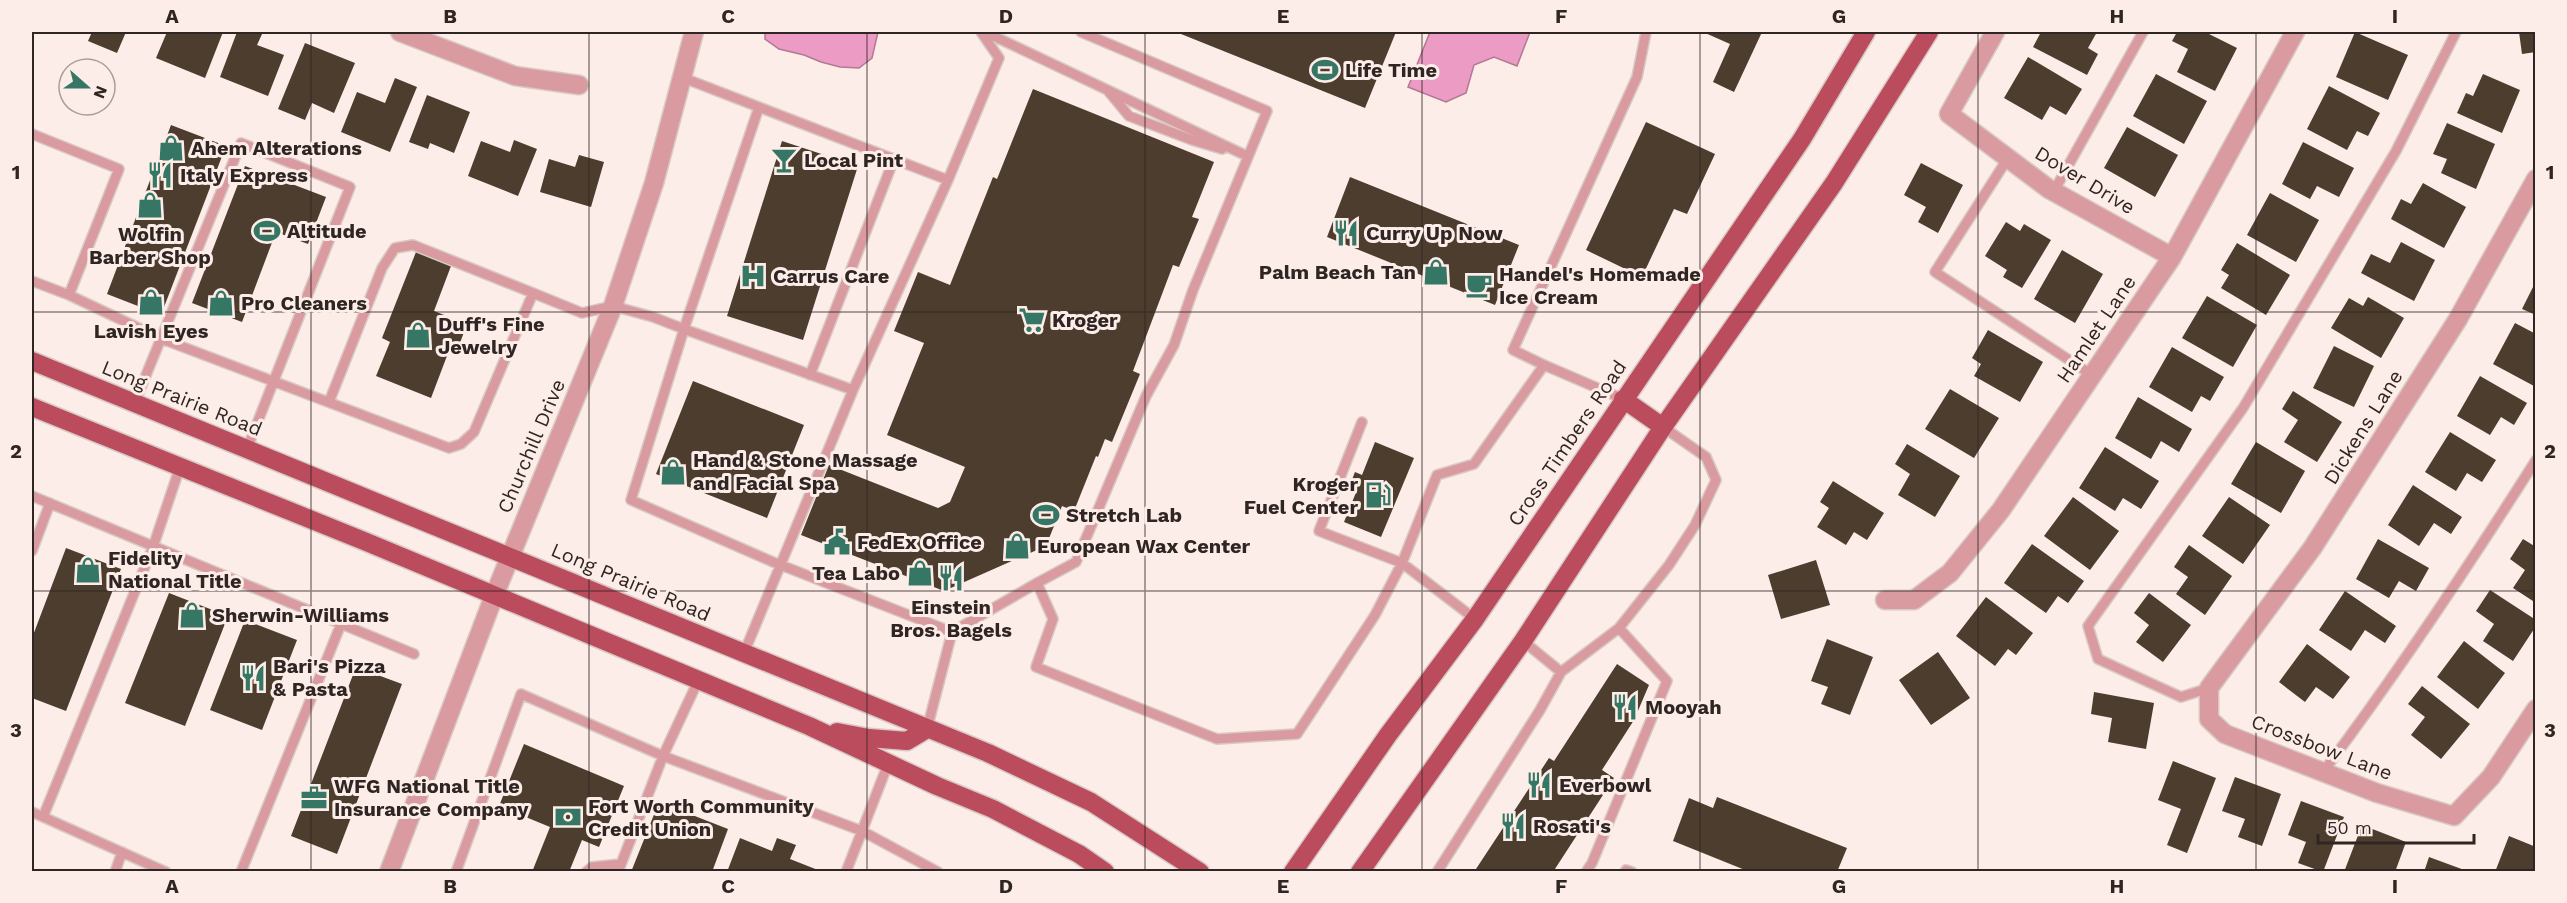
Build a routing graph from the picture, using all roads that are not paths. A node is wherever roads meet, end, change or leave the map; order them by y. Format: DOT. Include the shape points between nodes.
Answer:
graph roads {
  1 [pos="400,32"];
  2 [pos="694,32"];
  3 [pos="983,32"];
  4 [pos="1081,32"];
  5 [pos="1646,32"];
  6 [pos="1866,32"];
  7 [pos="1929,32"];
  8 [pos="1995,32"];
  9 [pos="2143,32"];
  10 [pos="2295,32"];
  11 [pos="2456,32"];
  12 [pos="681,77"];
  13 [pos="579,85"];
  14 [pos="1106,89"];
  15 [pos="759,107"];
  16 [pos="32,134"];
  17 [pos="1247,156"];
  18 [pos="2008,158"];
  19 [pos="894,159"];
  20 [pos="2535,179"];
  21 [pos="948,180"];
  22 [pos="2054,191"];
  23 [pos="2172,257"];
  24 [pos="32,281"];
  25 [pos="533,293"];
  26 [pos="69,295"];
  27 [pos="613,306"];
  28 [pos="684,329"];
  29 [pos="162,339"];
  30 [pos="32,361"];
  31 [pos="1544,365"];
  32 [pos="810,375"];
  33 [pos="2092,375"];
  34 [pos="275,381"];
  35 [pos="853,390"];
  36 [pos="1623,399"];
  37 [pos="135,402"];
  38 [pos="329,402"];
  39 [pos="32,407"];
  40 [pos="1362,422"];
  41 [pos="1663,427"];
  42 [pos="247,449"];
  43 [pos="2535,460"];
  44 [pos="180,467"];
  45 [pos="32,496"];
  46 [pos="50,503"];
  47 [pos="153,547"];
  48 [pos="32,551"];
  49 [pos="511,557"];
  50 [pos="1402,563"];
  51 [pos="779,564"];
  52 [pos="1037,583"];
  53 [pos="494,596"];
  54 [pos="1885,600"];
  55 [pos="1475,619"];
  56 [pos="341,624"];
  57 [pos="1619,627"];
  58 [pos="952,632"];
  59 [pos="1523,641"];
  60 [pos="744,653"];
  61 [pos="414,654"];
  62 [pos="1561,672"];
  63 [pos="698,681"];
  64 [pos="2209,688"];
  65 [pos="2535,709"];
  66 [pos="809,726"];
  67 [pos="927,729"];
  68 [pos="663,756"];
  69 [pos="888,764"];
  70 [pos="2323,772"];
  71 [pos="32,812"];
  72 [pos="43,817"];
  73 [pos="862,831"];
  74 [pos="122,852"];
  75 [pos="619,868"];
  76 [pos="115,872"];
  77 [pos="166,872"];
  78 [pos="241,872"];
  79 [pos="389,872"];
  80 [pos="456,872"];
  81 [pos="585,872"];
  82 [pos="846,872"];
  83 [pos="938,872"];
  84 [pos="1105,872"];
  85 [pos="1200,872"];
  86 [pos="1293,872"];
  87 [pos="1360,872"];
  88 [pos="1437,872"];
  89 [pos="1586,872"];
  90 [pos="1625,872"];
  91 [pos="1632,872"];
  1 -- 13 [label="street" via="515,76"];
  2 -- 12 [label="street, Churchill Drive"];
  3 -- 14 [label="lane"];
  3 -- 21 [label="lane" via="999,58"];
  4 -- 17 [label="lane" via="1267,111"];
  5 -- 31 [label="lane" via="1638,77 1513,350"];
  6 -- 36 [label="main road, Cross Timbers Road" via="1802,139"];
  7 -- 41 [label="main road" via="1834,183"];
  8 -- 18 [label="street, Dover Drive" via="1949,114"];
  9 -- 22 [label="lane"];
  10 -- 23 [label="street, Hamlet Lane"];
  11 -- 64 [label="lane" via="2396,152 2243,408 2088,626 2098,659 2181,698"];
  12 -- 15 [label="lane"];
  12 -- 27 [label="street, Churchill Drive" via="654,183"];
  14 -- 17 [label="lane"];
  14 -- 17 [label="lane" via="1130,116"];
  15 -- 19 [label="lane"];
  15 -- 28 [label="lane"];
  16 -- 26 [label="lane" via="119,169"];
  17 -- 52 [label="lane" via="1174,345 1146,396 1076,562"];
  18 -- 22 [label="street, Dover Drive"];
  18 -- 33 [label="lane" via="1935,272"];
  19 -- 21 [label="lane"];
  19 -- 32 [label="lane"];
  20 -- 64 [label="street, Dickens Lane" via="2458,319 2313,548"];
  21 -- 35 [label="lane"];
  22 -- 23 [label="street, Dover Drive"];
  23 -- 33 [label="street, Hamlet Lane"];
  24 -- 26 [label="lane"];
  25 -- 27 [label="lane" via="582,313"];
  25 -- 38 [label="lane" via="474,432 461,444 449,448"];
  25 -- 38 [label="lane" via="413,245 395,248 382,268"];
  26 -- 29 [label="lane"];
  27 -- 28 [label="lane"];
  27 -- 49 [label="street, Churchill Drive"];
  28 -- 32 [label="lane"];
  28 -- 51 [label="lane" via="631,500"];
  29 -- 34 [label="lane"];
  29 -- 34 [label="lane" via="241,143 350,188"];
  29 -- 37 [label="lane"];
  30 -- 37 [label="main road, Long Prairie Road"];
  31 -- 36 [label="lane"];
  31 -- 50 [label="lane" via="1474,464 1437,475"];
  32 -- 35 [label="lane"];
  33 -- 54 [label="street, Hamlet Lane" via="2001,510 1950,573 1914,600"];
  34 -- 38 [label="lane"];
  34 -- 42 [label="lane"];
  35 -- 51 [label="lane"];
  36 -- 41 [label="main road"];
  36 -- 55 [label="main road, Cross Timbers Road"];
  37 -- 42 [label="main road, Long Prairie Road"];
  39 -- 44 [label="main road"];
  40 -- 50 [label="lane" via="1319,531"];
  41 -- 57 [label="lane" via="1706,457 1716,480 1695,525 1669,565"];
  41 -- 59 [label="main road"];
  42 -- 49 [label="main road, Long Prairie Road"];
  43 -- 70 [label="lane" via="2469,566"];
  44 -- 47 [label="lane"];
  44 -- 53 [label="main road"];
  45 -- 46 [label="lane"];
  46 -- 47 [label="lane"];
  46 -- 48 [label="lane"];
  47 -- 56 [label="lane"];
  47 -- 72 [label="lane"];
  49 -- 53 [label="street, Churchill Drive"];
  49 -- 60 [label="main road, Long Prairie Road"];
  50 -- 52 [label="lane" via="1375,615 1297,734 1217,739 1036,667 1053,619"];
  50 -- 55 [label="lane"];
  51 -- 58 [label="lane"];
  51 -- 60 [label="lane"];
  52 -- 58 [label="lane"];
  53 -- 63 [label="main road"];
  53 -- 79 [label="street, Churchill Drive"];
  55 -- 86 [label="main road, Cross Timbers Road"];
  56 -- 61 [label="lane"];
  56 -- 78 [label="lane"];
  57 -- 62 [label="lane"];
  57 -- 89 [label="lane" via="1667,681"];
  58 -- 67 [label="lane"];
  59 -- 62 [label="lane"];
  59 -- 87 [label="main road"];
  60 -- 67 [label="main road, Long Prairie Road"];
  62 -- 88 [label="lane"];
  63 -- 66 [label="main road"];
  63 -- 68 [label="lane"];
  64 -- 70 [label="street, Crossbow Lane" via="2209,719 2225,734"];
  65 -- 70 [label="street, Crossbow Lane" via="2491,777 2454,816"];
  66 -- 67 [label="main road" via="907,741"];
  66 -- 69 [label="main road"];
  67 -- 85 [label="main road, Long Prairie Road" via="1091,802"];
  68 -- 73 [label="lane"];
  68 -- 75 [label="lane"];
  68 -- 80 [label="lane" via="521,694"];
  69 -- 73 [label="lane"];
  69 -- 84 [label="main road" via="993,809"];
  71 -- 72 [label="lane"];
  72 -- 74 [label="lane"];
  73 -- 82 [label="lane"];
  73 -- 83 [label="lane"];
  74 -- 76 [label="lane"];
  74 -- 77 [label="lane"];
  75 -- 81 [label="lane" via="592,867"];
  90 -- 91 [label="lane"];
}
